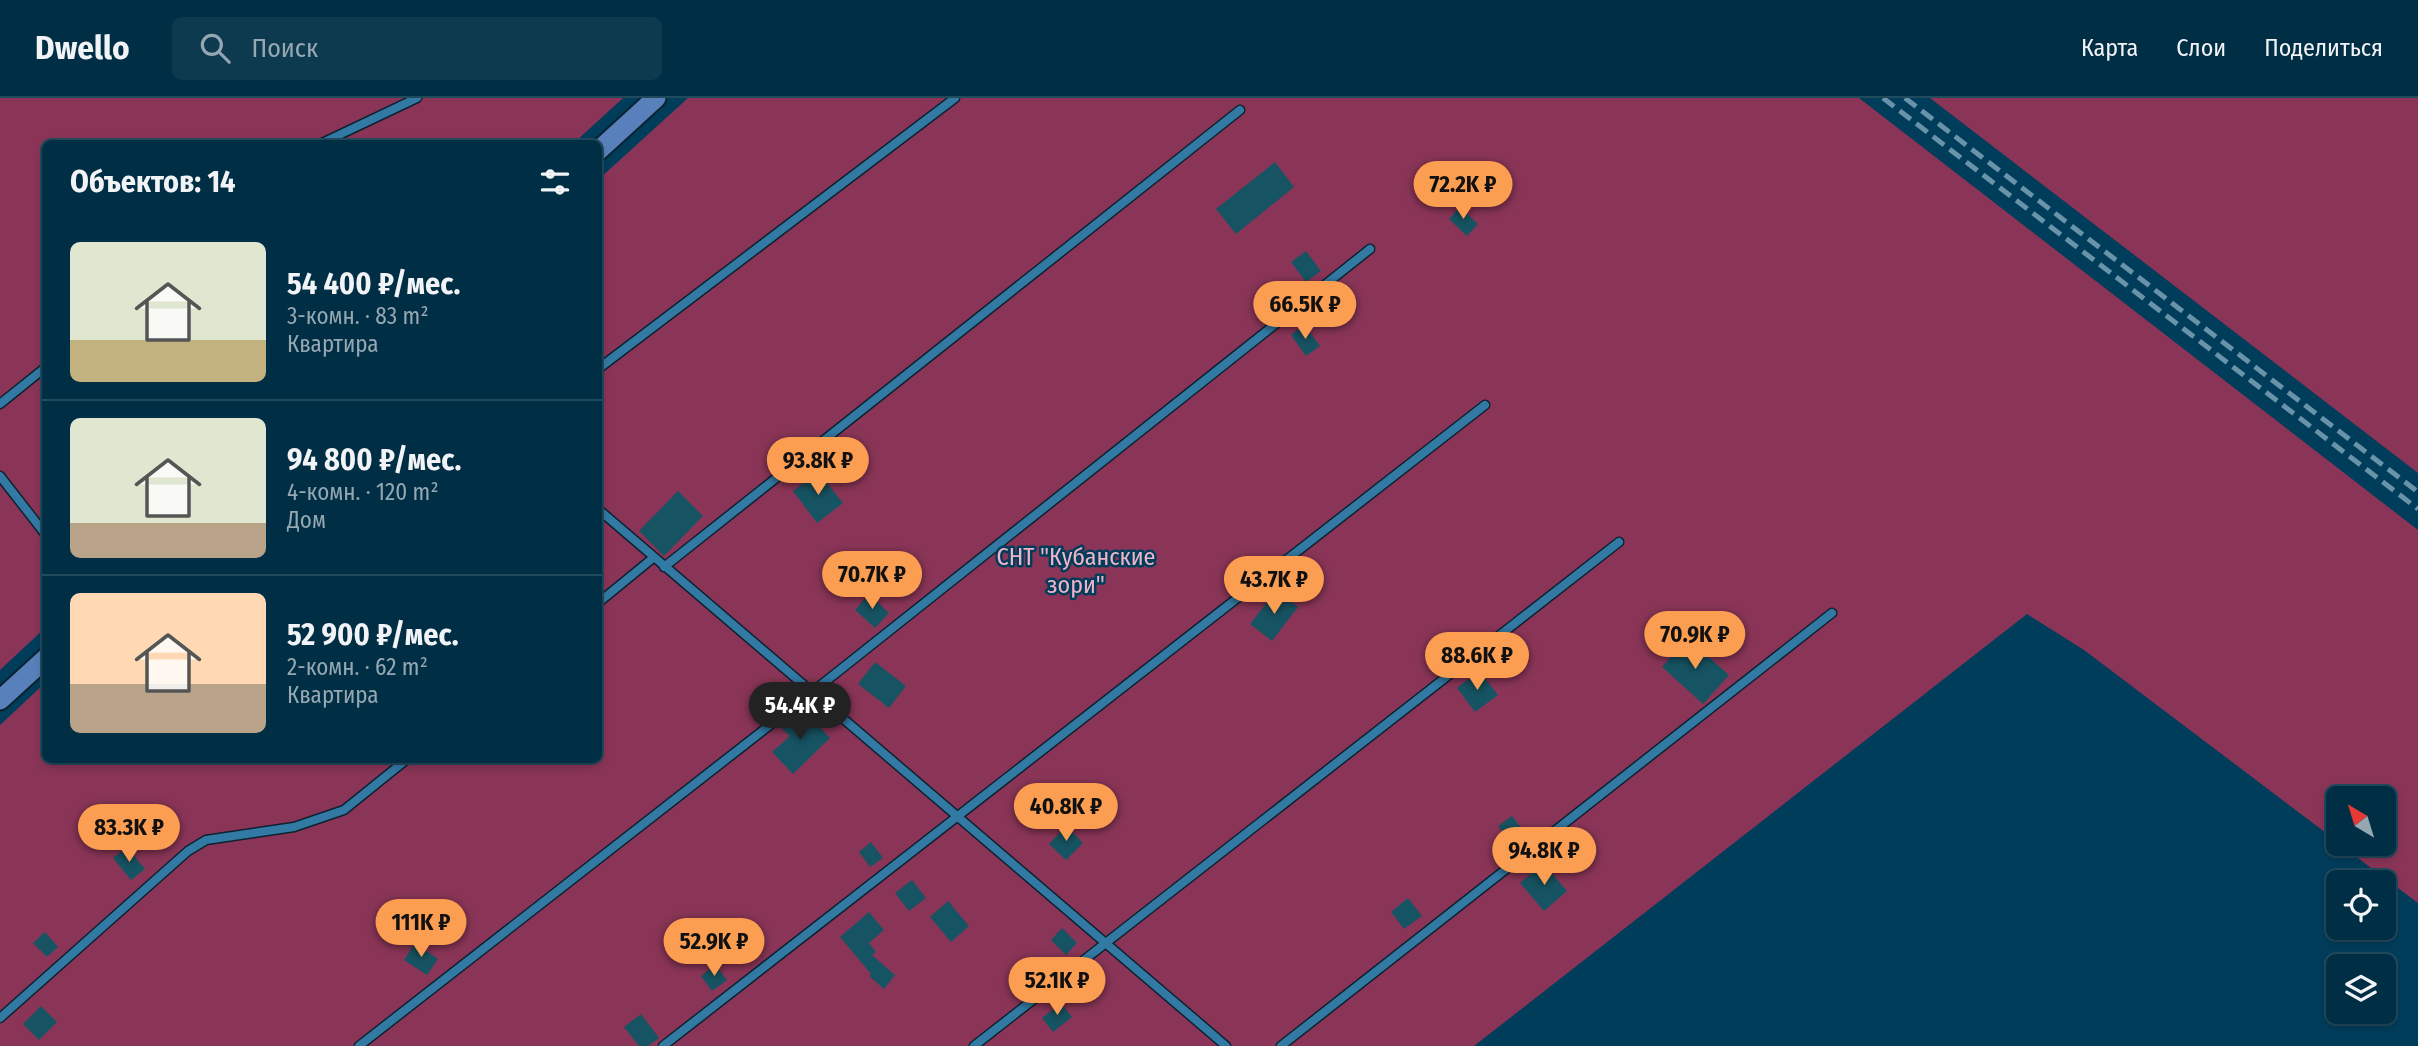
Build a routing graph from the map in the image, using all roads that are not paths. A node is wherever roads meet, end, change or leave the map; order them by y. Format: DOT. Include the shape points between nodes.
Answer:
graph roads {
  1 [pos="416,98"];
  2 [pos="656,98"];
  3 [pos="955,98"];
  4 [pos="1240,110"];
  5 [pos="328,140"];
  6 [pos="602,147"];
  7 [pos="1370,248"];
  8 [pos="602,366"];
  9 [pos="42,370"];
  10 [pos="0,404"];
  11 [pos="1485,405"];
  12 [pos="0,476"];
  13 [pos="602,513"];
  14 [pos="42,530"];
  15 [pos="1619,542"];
  16 [pos="653,558"];
  17 [pos="664,567"];
  18 [pos="602,600"];
  19 [pos="1832,612"];
  20 [pos="42,663"];
  21 [pos="811,693"];
  22 [pos="0,700"];
  23 [pos="402,763"];
  24 [pos="958,818"];
  25 [pos="1105,943"];
  26 [pos="0,1018"];
  27 [pos="359,1046"];
  28 [pos="663,1046"];
  29 [pos="974,1046"];
  30 [pos="1226,1046"];
  31 [pos="1281,1046"];
  1 -- 5 [label="lane"];
  2 -- 6 [label="main road"];
  3 -- 8 [label="lane"];
  4 -- 17 [label="lane"];
  7 -- 21 [label="lane"];
  9 -- 10 [label="lane"];
  11 -- 24 [label="lane"];
  12 -- 14 [label="lane"];
  13 -- 16 [label="lane"];
  15 -- 25 [label="lane"];
  16 -- 17 [label="lane"];
  16 -- 18 [label="lane"];
  17 -- 21 [label="lane"];
  19 -- 31 [label="lane"];
  20 -- 22 [label="main road"];
  21 -- 24 [label="lane"];
  21 -- 27 [label="lane"];
  23 -- 26 [label="lane" via="344,810 294,827 206,840 188,851"];
  24 -- 25 [label="lane"];
  24 -- 28 [label="lane"];
  25 -- 29 [label="lane"];
  25 -- 30 [label="lane"];
}
